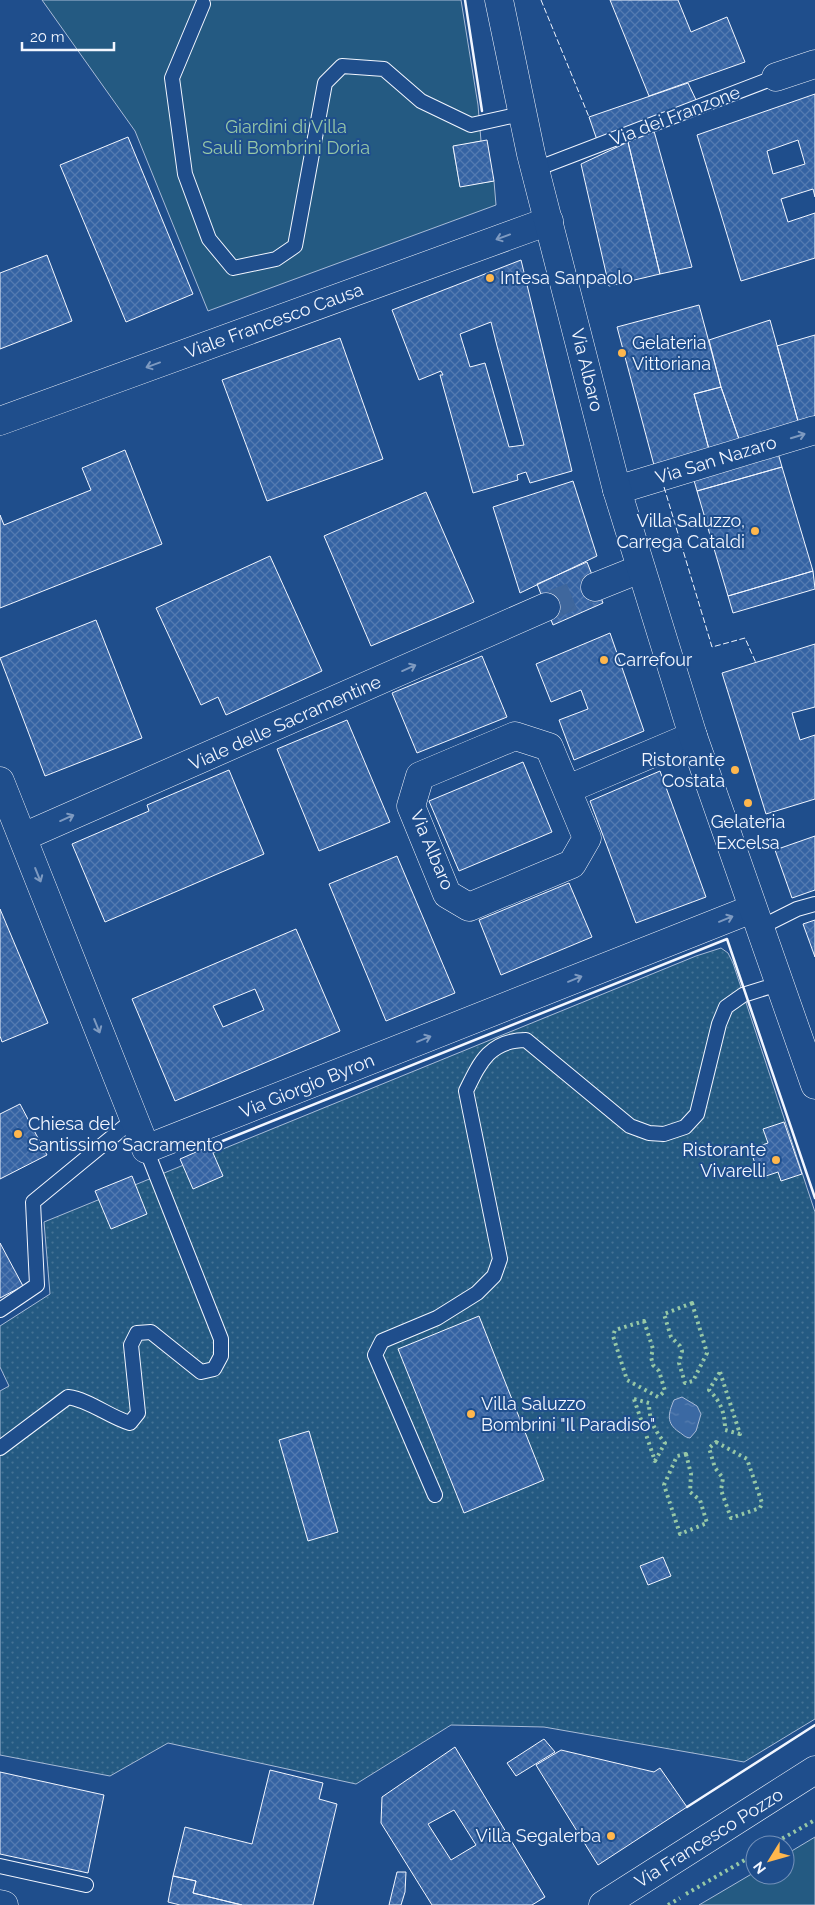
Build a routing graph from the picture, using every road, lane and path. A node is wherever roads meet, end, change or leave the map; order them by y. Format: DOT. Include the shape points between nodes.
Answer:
graph roads {
  1 [pos="499,0"];
  2 [pos="203,4"];
  3 [pos="815,64"];
  4 [pos="776,77"];
  5 [pos="521,114"];
  6 [pos="536,169"];
  7 [pos="549,221"];
  8 [pos="0,421"];
  9 [pos="815,430"];
  10 [pos="617,490"];
  11 [pos="640,569"];
  12 [pos="595,587"];
  13 [pos="546,607"];
  14 [pos="693,736"];
  15 [pos="0,781"];
  16 [pos="568,789"];
  17 [pos="23,838"];
  18 [pos="815,904"];
  19 [pos="755,919"];
  20 [pos="778,984"];
  21 [pos="815,1085"];
  22 [pos="134,1119"];
  23 [pos="146,1149"];
  24 [pos="0,1310"];
  25 [pos="0,1448"];
  26 [pos="435,1495"];
  27 [pos="815,1770"];
  28 [pos="0,1866"];
  29 [pos="86,1885"];
  30 [pos="0,1904"];
  31 [pos="4,1905"];
  32 [pos="603,1905"];
  1 -- 5 [label="street, Via Albaro"];
  2 -- 5 [label="lane" via="172,78 185,174 209,239 233,268 276,259 295,246 325,83 342,66 384,69 421,101 471,125"];
  3 -- 4 [label="street, Via dei Franzone"];
  4 -- 6 [label="lane, Via dei Franzone"];
  5 -- 6 [label="street, Via Albaro"];
  6 -- 7 [label="street, Via Albaro"];
  7 -- 8 [label="street, Viale Francesco Causa, one-way"];
  7 -- 10 [label="street, Via Albaro"];
  10 -- 9 [label="street, Via San Nazaro, one-way"];
  10 -- 11 [label="street, Via Albaro"];
  11 -- 12 [label="street"];
  11 -- 14 [label="street, Via Albaro"];
  17 -- 13 [label="street, Viale delle Sacramentine, one-way"];
  14 -- 16 [label="street"];
  14 -- 19 [label="street, Via Albaro"];
  15 -- 17 [label="street"];
  16 -- 16 [label="street, Via Albaro" via="587,838 572,864 469,907 447,894 411,806 420,776 515,736 550,747"];
  17 -- 22 [label="street, one-way"];
  18 -- 19 [label="lane"];
  19 -- 20 [label="street, Via Albaro"];
  23 -- 19 [label="street, Via Giorgio Byron, one-way"];
  20 -- 21 [label="street, Via Albaro"];
  20 -- 26 [label="lane" via="743,995 726,1008 719,1024 697,1114 684,1127 664,1134 648,1133 630,1126 526,1040 510,1040 492,1050 477,1068 466,1091 500,1259 494,1276 477,1293 437,1318 382,1341 375,1355"];
  22 -- 23 [label="street"];
  22 -- 24 [label="lane" via="33,1202 36,1285"];
  23 -- 25 [label="lane" via="221,1339 221,1356 214,1369 201,1372 151,1332 137,1333 130,1345 138,1413 130,1423 68,1397"];
  27 -- 32 [label="street, Via Francesco Pozzo"];
  28 -- 29 [label="lane"];
  30 -- 31 [label="street"];
}
